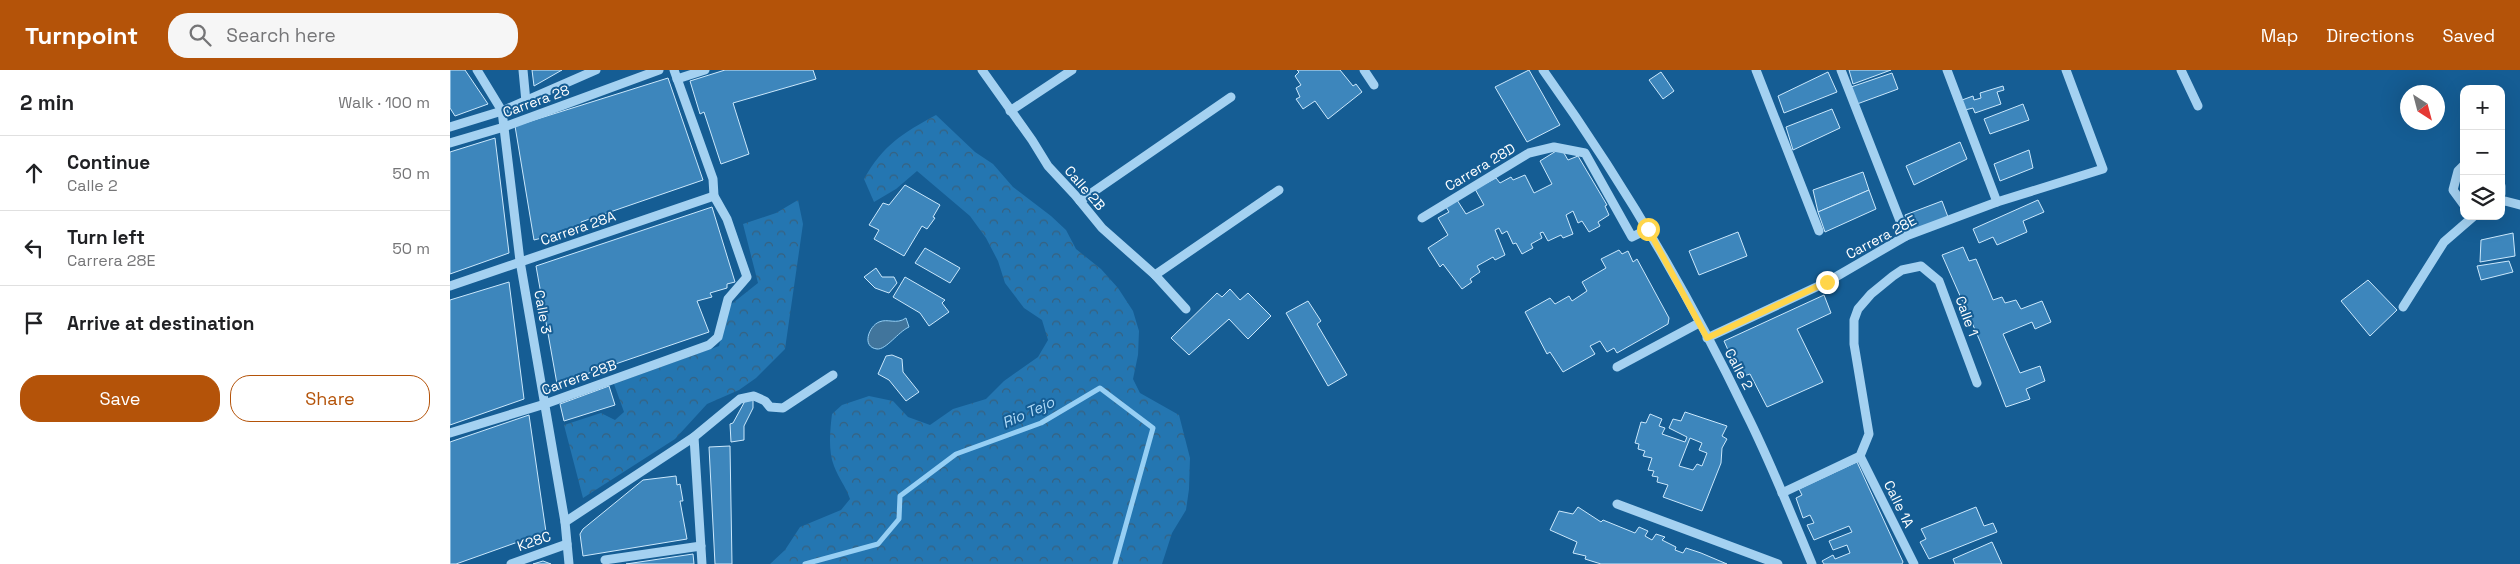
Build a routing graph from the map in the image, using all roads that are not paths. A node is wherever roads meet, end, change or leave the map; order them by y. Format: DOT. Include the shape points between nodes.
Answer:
graph roads {
  1 [pos="477,70"];
  2 [pos="523,70"];
  3 [pos="596,70"];
  4 [pos="658,70"];
  5 [pos="674,70"];
  6 [pos="705,70"];
  7 [pos="982,70"];
  8 [pos="1072,70"];
  9 [pos="1364,70"];
  10 [pos="1543,70"];
  11 [pos="1756,70"];
  12 [pos="1841,70"];
  13 [pos="1947,70"];
  14 [pos="2066,70"];
  15 [pos="2181,70"];
  16 [pos="677,80"];
  17 [pos="1374,86"];
  18 [pos="1231,97"];
  19 [pos="526,102"];
  20 [pos="2198,106"];
  21 [pos="502,111"];
  22 [pos="1010,111"];
  23 [pos="450,127"];
  24 [pos="504,127"];
  25 [pos="454,142"];
  26 [pos="2460,170"];
  27 [pos="1280,190"];
  28 [pos="714,196"];
  29 [pos="2460,200"];
  30 [pos="1080,201"];
  31 [pos="2505,201"];
  32 [pos="1997,202"];
  33 [pos="2520,205"];
  34 [pos="1639,214"];
  35 [pos="1422,218"];
  36 [pos="1623,220"];
  37 [pos="2469,220"];
  38 [pos="1648,229"];
  39 [pos="1819,231"];
  40 [pos="1906,236"];
  41 [pos="520,262"];
  42 [pos="1155,275"];
  43 [pos="450,286"];
  44 [pos="2403,306"];
  45 [pos="1186,309"];
  46 [pos="1699,323"];
  47 [pos="1707,338"];
  48 [pos="1617,367"];
  49 [pos="833,375"];
  50 [pos="1977,383"];
  51 [pos="546,404"];
  52 [pos="450,433"];
  53 [pos="694,436"];
  54 [pos="1860,456"];
  55 [pos="1782,493"];
  56 [pos="1617,504"];
  57 [pos="565,522"];
  58 [pos="566,544"];
  59 [pos="701,546"];
  60 [pos="605,560"];
  61 [pos="511,564"];
  62 [pos="570,564"];
  63 [pos="702,564"];
  64 [pos="1778,564"];
  65 [pos="1812,564"];
  66 [pos="1914,564"];
  1 -- 21 [label="street, Calle 3"];
  2 -- 19 [label="street"];
  3 -- 19 [label="street, Carrera 28"];
  4 -- 24 [label="street, Carrera 28"];
  5 -- 16 [label="street"];
  6 -- 16 [label="street"];
  7 -- 22 [label="street, Calle 2B"];
  8 -- 22 [label="street"];
  9 -- 17 [label="street"];
  10 -- 34 [label="street, Calle 2"];
  11 -- 39 [label="street"];
  12 -- 40 [label="street"];
  13 -- 32 [label="street"];
  14 -- 32 [label="street, Carrera 28E" via="2103,169"];
  15 -- 20 [label="street"];
  16 -- 28 [label="street" via="713,179"];
  18 -- 30 [label="street"];
  19 -- 21 [label="street, Carrera 28"];
  21 -- 23 [label="street, Carrera 28"];
  21 -- 24 [label="street, Calle 3"];
  22 -- 30 [label="street, Calle 2B" via="1048,166"];
  23 -- 25 [label="street"];
  24 -- 25 [label="street, Carrera 28"];
  24 -- 41 [label="street, Calle 3"];
  26 -- 29 [label="street" via="2453,190"];
  27 -- 42 [label="street"];
  28 -- 41 [label="street, Carrera 28A"];
  28 -- 51 [label="street, Carrera 28B" via="727,220 747,277 728,299 718,337"];
  30 -- 42 [label="street, Calle 2B" via="1102,228"];
  31 -- 33 [label="street"];
  32 -- 40 [label="street, Carrera 28E"];
  34 -- 36 [label="street"];
  34 -- 38 [label="street, Calle 2"];
  35 -- 36 [label="street, Carrera 28D" via="1529,154 1554,147 1585,153"];
  36 -- 38 [label="street" via="1632,237"];
  37 -- 44 [label="street" via="2444,242"];
  38 -- 46 [label="street, Calle 2"];
  40 -- 47 [label="street, Carrera 28E" via="1827,282"];
  41 -- 43 [label="street, Carrera 28A"];
  41 -- 51 [label="street, Calle 3"];
  42 -- 45 [label="street, Calle 2B"];
  46 -- 47 [label="street, Calle 2"];
  46 -- 48 [label="street"];
  47 -- 55 [label="street, Calle 2"];
  49 -- 53 [label="street" via="783,408 776,409 758,397 747,396"];
  50 -- 54 [label="street, Calle 1" via="1939,281 1921,266 1902,270 1871,294 1858,309 1854,320 1854,344 1869,434"];
  51 -- 52 [label="street, Carrera 28B"];
  51 -- 57 [label="street, Calle 3"];
  53 -- 57 [label="street"];
  53 -- 59 [label="street"];
  54 -- 55 [label="street"];
  54 -- 66 [label="street, Calle 1A"];
  55 -- 65 [label="street, Calle 2"];
  56 -- 64 [label="street"];
  57 -- 58 [label="street, Calle 3"];
  58 -- 61 [label="street, K28C"];
  58 -- 62 [label="street, Calle 3"];
  59 -- 60 [label="street"];
  59 -- 63 [label="street"];
}
